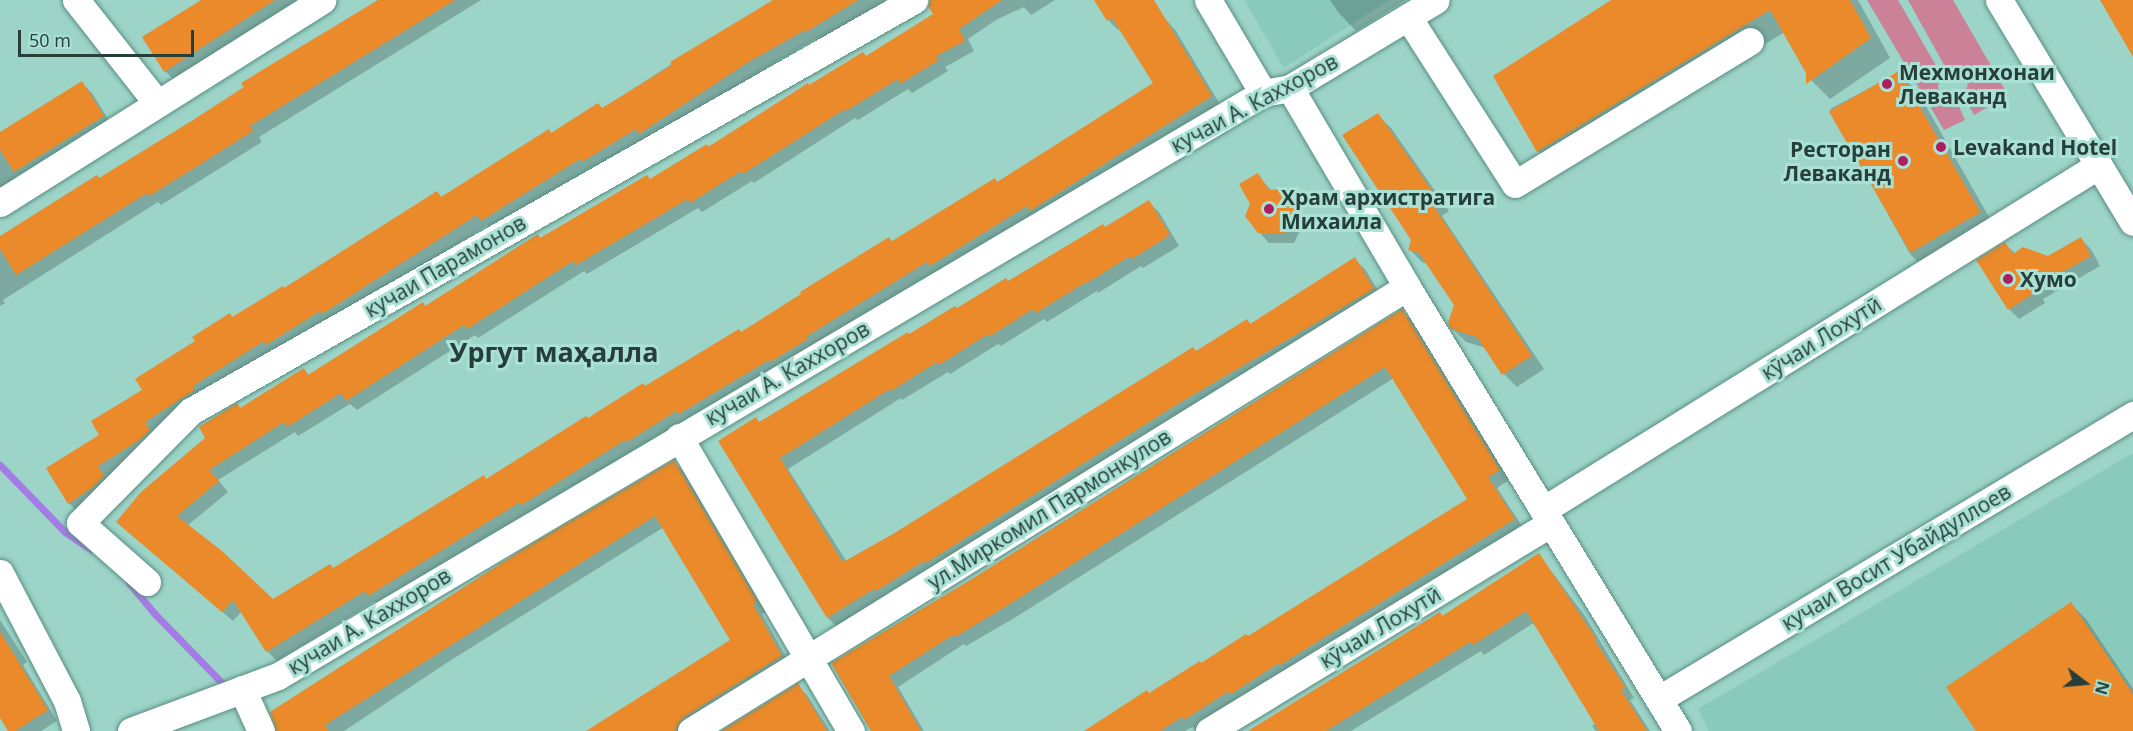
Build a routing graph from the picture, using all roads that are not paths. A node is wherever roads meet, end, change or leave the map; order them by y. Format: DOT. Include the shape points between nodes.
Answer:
graph roads {
  1 [pos="76,0"];
  2 [pos="322,0"];
  3 [pos="914,0"];
  4 [pos="1208,0"];
  5 [pos="1436,0"];
  6 [pos="1999,0"];
  7 [pos="1408,16"];
  8 [pos="1750,41"];
  9 [pos="1290,88"];
  10 [pos="1263,93"];
  11 [pos="157,103"];
  12 [pos="2099,165"];
  13 [pos="0,203"];
  14 [pos="2133,222"];
  15 [pos="1407,287"];
  16 [pos="2133,415"];
  17 [pos="679,437"];
  18 [pos="1547,517"];
  19 [pos="0,573"];
  20 [pos="147,582"];
  21 [pos="808,658"];
  22 [pos="242,689"];
  23 [pos="1659,699"];
  24 [pos="76,731"];
  25 [pos="131,731"];
  26 [pos="261,731"];
  27 [pos="691,731"];
  28 [pos="851,731"];
  29 [pos="1209,731"];
  30 [pos="1678,731"];
  1 -- 11 [label="street"];
  2 -- 11 [label="street"];
  3 -- 20 [label="street, кучаи Парамонов" via="191,411 80,523"];
  4 -- 10 [label="street"];
  5 -- 7 [label="street, кучаи А. Каххоров"];
  6 -- 12 [label="street"];
  7 -- 8 [label="street" via="1515,184"];
  7 -- 9 [label="street, кучаи А. Каххоров"];
  9 -- 10 [label="street, кучаи А. Каххоров"];
  9 -- 15 [label="street"];
  10 -- 17 [label="street, кучаи А. Каххоров"];
  11 -- 13 [label="street"];
  12 -- 14 [label="street"];
  12 -- 18 [label="street, кӯчаи Лохутӣ"];
  15 -- 18 [label="street"];
  15 -- 21 [label="street, ул.Миркомил Пармонкулов"];
  16 -- 23 [label="street, кучаи Восит Убайдуллоев"];
  17 -- 21 [label="street"];
  17 -- 22 [label="street, кучаи А. Каххоров" via="278,676"];
  18 -- 23 [label="street"];
  18 -- 29 [label="street, кӯчаи Лохутӣ"];
  19 -- 24 [label="street" via="67,701"];
  21 -- 27 [label="street, ул.Миркомил Пармонкулов"];
  21 -- 28 [label="street"];
  22 -- 25 [label="street, кучаи А. Каххоров"];
  22 -- 26 [label="street"];
  23 -- 30 [label="street"];
}
